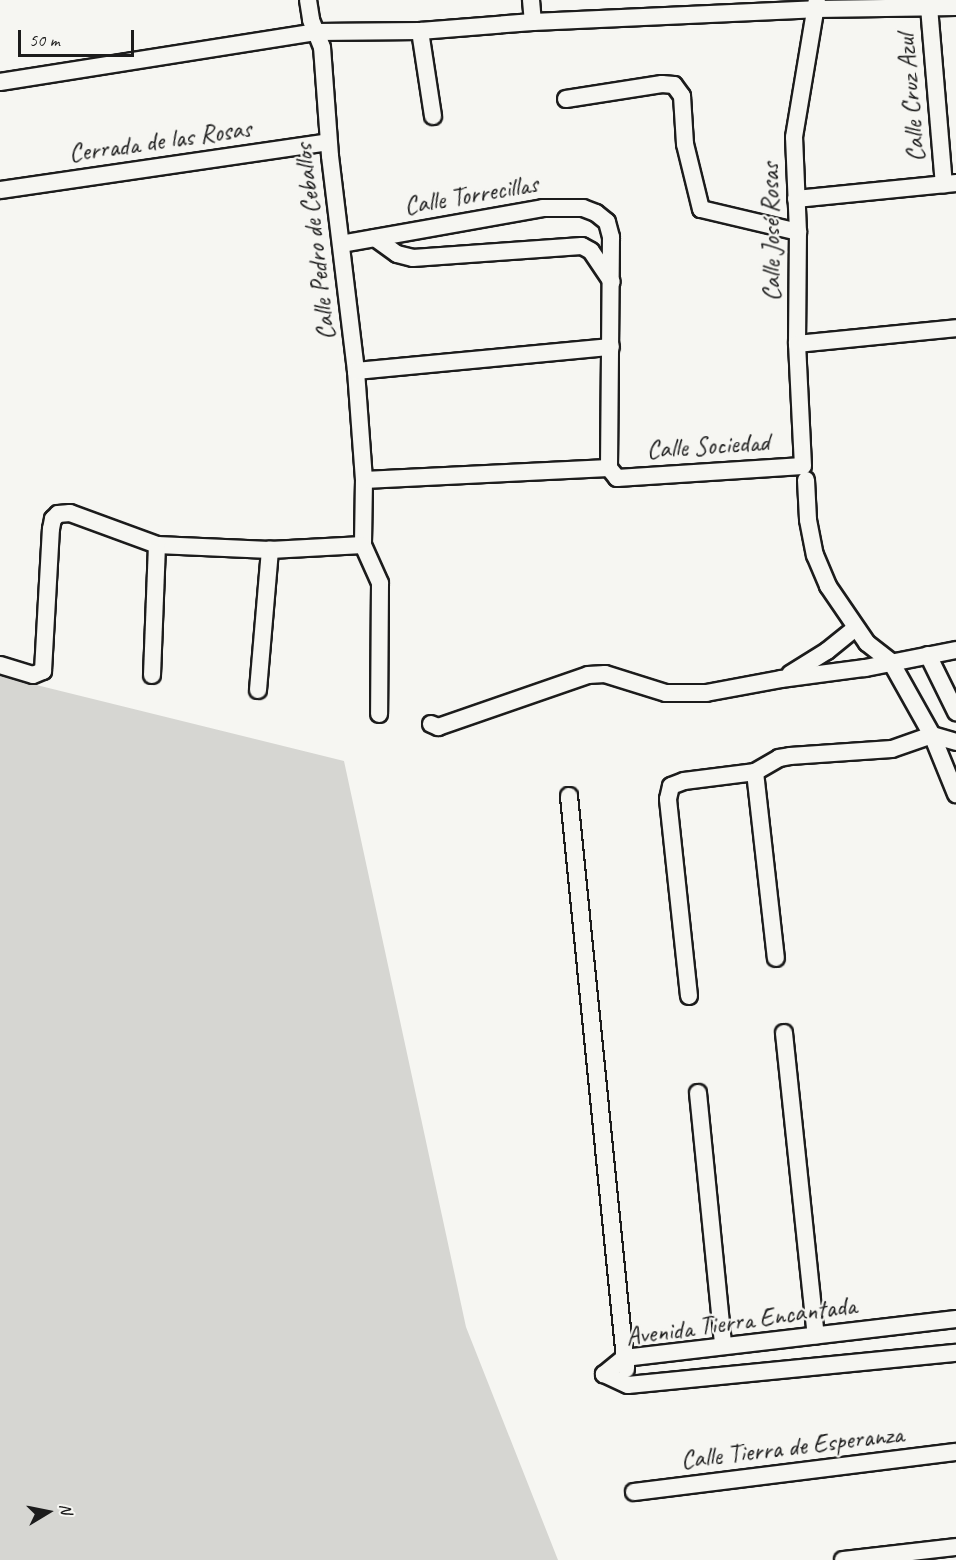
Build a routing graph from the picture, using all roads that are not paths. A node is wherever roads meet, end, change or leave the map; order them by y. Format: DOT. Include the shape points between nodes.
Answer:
graph roads {
  1 [pos="308,0"];
  2 [pos="531,0"];
  3 [pos="816,4"];
  4 [pos="929,7"];
  5 [pos="956,7"];
  6 [pos="533,22"];
  7 [pos="420,31"];
  8 [pos="317,32"];
  9 [pos="0,82"];
  10 [pos="566,99"];
  11 [pos="433,116"];
  12 [pos="328,142"];
  13 [pos="949,148"];
  14 [pos="950,183"];
  15 [pos="0,190"];
  16 [pos="796,199"];
  17 [pos="798,232"];
  18 [pos="375,238"];
  19 [pos="341,244"];
  20 [pos="612,282"];
  21 [pos="956,328"];
  22 [pos="797,344"];
  23 [pos="611,347"];
  24 [pos="356,371"];
  25 [pos="613,473"];
  26 [pos="804,473"];
  27 [pos="364,480"];
  28 [pos="157,545"];
  29 [pos="363,545"];
  30 [pos="270,550"];
  31 [pos="855,628"];
  32 [pos="956,650"];
  33 [pos="928,655"];
  34 [pos="891,662"];
  35 [pos="0,665"];
  36 [pos="152,675"];
  37 [pos="781,679"];
  38 [pos="258,690"];
  39 [pos="956,712"];
  40 [pos="379,714"];
  41 [pos="431,724"];
  42 [pos="932,735"];
  43 [pos="956,742"];
  44 [pos="755,772"];
  45 [pos="956,794"];
  46 [pos="569,796"];
  47 [pos="776,958"];
  48 [pos="689,996"];
  49 [pos="784,1033"];
  50 [pos="698,1093"];
  51 [pos="956,1319"];
  52 [pos="816,1335"];
  53 [pos="723,1345"];
  54 [pos="956,1353"];
  55 [pos="624,1358"];
  56 [pos="956,1452"];
  57 [pos="634,1492"];
  58 [pos="956,1547"];
  59 [pos="843,1560"];
  1 -- 8 [label="street, Calle Pedro de Ceballos"];
  2 -- 6 [label="street"];
  3 -- 4 [label="street"];
  3 -- 6 [label="street"];
  3 -- 16 [label="street, Calle José Rosas" via="794,137"];
  4 -- 5 [label="street"];
  4 -- 13 [label="street, Calle Cruz Azul"];
  6 -- 7 [label="street"];
  7 -- 8 [label="street"];
  7 -- 11 [label="street"];
  8 -- 9 [label="street"];
  8 -- 12 [label="street, Calle Pedro de Ceballos"];
  10 -- 17 [label="street" via="674,85 682,96 685,144 700,209"];
  12 -- 15 [label="street, Cerrada de las Rosas"];
  12 -- 19 [label="street, Calle Pedro de Ceballos"];
  13 -- 14 [label="street, Calle Cruz Azul"];
  14 -- 16 [label="street"];
  16 -- 17 [label="street, Calle José Rosas"];
  17 -- 22 [label="street, Calle José Rosas"];
  18 -- 19 [label="street, Calle Torrecillas"];
  18 -- 20 [label="street" via="397,254 413,258 582,246 591,251"];
  18 -- 20 [label="street, Calle Torrecillas" via="552,207 583,208 607,222"];
  19 -- 24 [label="street, Calle Pedro de Ceballos"];
  20 -- 23 [label="street"];
  21 -- 22 [label="street"];
  22 -- 26 [label="street, Calle José Rosas"];
  23 -- 24 [label="street"];
  23 -- 25 [label="street"];
  24 -- 27 [label="street, Calle Pedro de Ceballos"];
  25 -- 26 [label="street, Calle Sociedad"];
  25 -- 27 [label="street, Calle Sociedad"];
  26 -- 31 [label="street, Calle José Rosas" via="815,555 828,586"];
  27 -- 29 [label="street, Calle Pedro de Ceballos"];
  28 -- 30 [label="street"];
  28 -- 35 [label="street" via="70,513 56,516 51,529 43,671 33,675"];
  28 -- 36 [label="street"];
  29 -- 30 [label="street"];
  29 -- 40 [label="street" via="380,583"];
  30 -- 38 [label="street"];
  31 -- 34 [label="street, Calle José Rosas"];
  31 -- 37 [label="street" via="814,661"];
  32 -- 33 [label="street"];
  33 -- 34 [label="street"];
  33 -- 39 [label="street"];
  34 -- 37 [label="street"];
  34 -- 42 [label="street"];
  37 -- 41 [label="street" via="680,694 605,674 588,675 438,727"];
  42 -- 43 [label="street"];
  42 -- 44 [label="street" via="892,749 790,756"];
  42 -- 45 [label="street"];
  44 -- 47 [label="street"];
  44 -- 48 [label="street" via="677,783 669,792"];
  46 -- 55 [label="street"];
  49 -- 52 [label="street"];
  50 -- 53 [label="street"];
  51 -- 52 [label="street, Avenida Tierra Encantada"];
  52 -- 53 [label="street, Avenida Tierra Encantada"];
  53 -- 55 [label="street, Avenida Tierra Encantada"];
  54 -- 55 [label="street, Avenida Tierra Encantada" via="628,1385 604,1374"];
  56 -- 57 [label="street, Calle Tierra de Esperanza"];
  58 -- 59 [label="street"];
}
